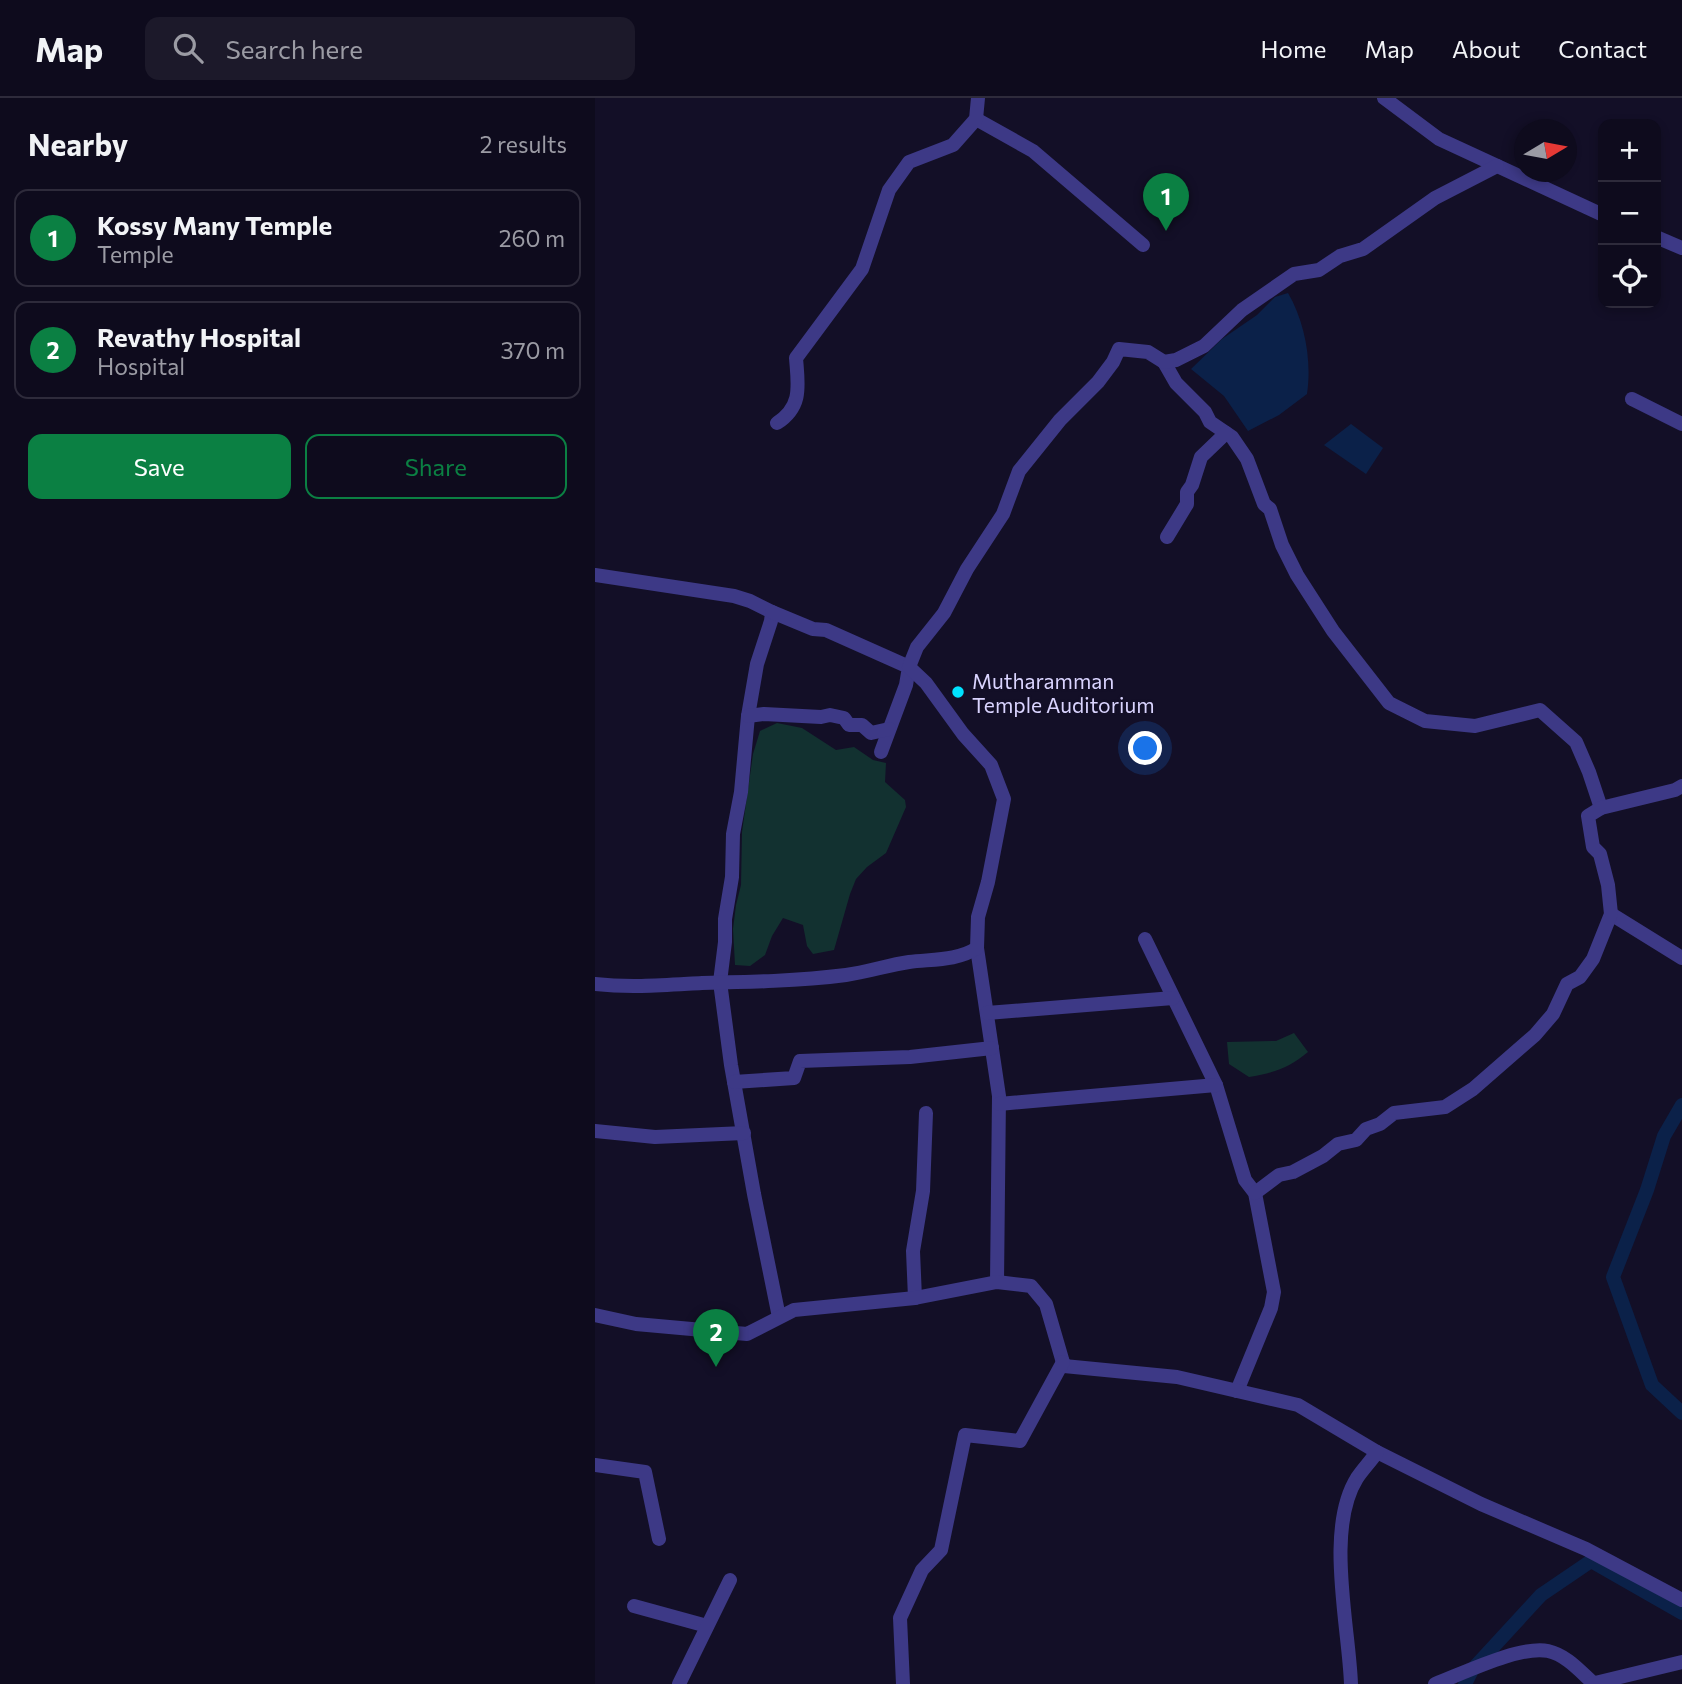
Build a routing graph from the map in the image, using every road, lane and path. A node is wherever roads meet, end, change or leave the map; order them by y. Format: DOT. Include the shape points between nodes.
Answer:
graph roads {
  1 [pos="978,98"];
  2 [pos="1384,98"];
  3 [pos="976,119"];
  4 [pos="1497,166"];
  5 [pos="1598,213"];
  6 [pos="1661,239"];
  7 [pos="1143,245"];
  8 [pos="1682,248"];
  9 [pos="1164,362"];
  10 [pos="1632,398"];
  11 [pos="777,423"];
  12 [pos="1682,424"];
  13 [pos="1226,433"];
  14 [pos="1167,537"];
  15 [pos="595,575"];
  16 [pos="772,612"];
  17 [pos="909,667"];
  18 [pos="748,716"];
  19 [pos="889,729"];
  20 [pos="881,752"];
  21 [pos="1682,786"];
  22 [pos="1601,808"];
  23 [pos="1611,914"];
  24 [pos="1145,939"];
  25 [pos="977,948"];
  26 [pos="1682,958"];
  27 [pos="720,983"];
  28 [pos="595,984"];
  29 [pos="1173,998"];
  30 [pos="987,1013"];
  31 [pos="992,1048"];
  32 [pos="734,1082"];
  33 [pos="1216,1085"];
  34 [pos="999,1104"];
  35 [pos="926,1113"];
  36 [pos="595,1131"];
  37 [pos="744,1133"];
  38 [pos="1255,1193"];
  39 [pos="997,1282"];
  40 [pos="915,1298"];
  41 [pos="595,1315"];
  42 [pos="779,1317"];
  43 [pos="1063,1362"];
  44 [pos="1237,1391"];
  45 [pos="1377,1452"];
  46 [pos="595,1465"];
  47 [pos="659,1539"];
  48 [pos="730,1580"];
  49 [pos="1682,1600"];
  50 [pos="635,1606"];
  51 [pos="707,1626"];
  52 [pos="1682,1661"];
  53 [pos="1591,1683"];
  54 [pos="679,1684"];
  55 [pos="903,1684"];
  56 [pos="1351,1684"];
  57 [pos="1435,1684"];
  1 -- 3 [label="street"];
  2 -- 4 [label="street" via="1439,139"];
  3 -- 7 [label="street" via="1033,151"];
  3 -- 11 [label="street" via="953,145 909,162 889,190 862,269 796,358 799,394 789,415"];
  4 -- 5 [label="street"];
  4 -- 9 [label="street" via="1435,198 1363,249 1340,256 1319,270 1287,278 1242,310 1204,346"];
  6 -- 8 [label="street"];
  9 -- 13 [label="street" via="1210,422"];
  9 -- 17 [label="street" via="1148,352 1119,349 1098,382 1019,471 1003,514 944,612 917,647"];
  10 -- 12 [label="street"];
  13 -- 14 [label="street" via="1201,457 1187,504"];
  13 -- 22 [label="street" via="1247,458 1297,575 1389,704 1425,721 1475,726 1540,710 1576,742"];
  15 -- 16 [label="street" via="734,596"];
  16 -- 17 [label="street" via="813,629 825,629"];
  16 -- 18 [label="street"];
  17 -- 19 [label="street" via="907,685"];
  17 -- 25 [label="street" via="991,765 1003,799 978,917"];
  18 -- 19 [label="street" via="830,715 844,718 849,725 862,725 871,733"];
  18 -- 27 [label="street"];
  19 -- 20 [label="street"];
  21 -- 22 [label="street"];
  22 -- 23 [label="street" via="1587,816 1608,885"];
  23 -- 26 [label="street"];
  23 -- 38 [label="street" via="1593,959 1580,977 1567,984 1553,1014 1473,1089 1445,1107 1394,1114 1356,1140 1338,1144"];
  24 -- 29 [label="street"];
  25 -- 27 [label="street" via="939,960 844,975"];
  25 -- 30 [label="street"];
  27 -- 28 [label="street"];
  27 -- 32 [label="street"];
  29 -- 30 [label="street"];
  29 -- 33 [label="street"];
  30 -- 31 [label="street"];
  31 -- 32 [label="street" via="910,1058 800,1061 794,1078"];
  31 -- 34 [label="street"];
  32 -- 37 [label="street"];
  33 -- 34 [label="street"];
  33 -- 38 [label="street" via="1245,1180"];
  34 -- 39 [label="street"];
  35 -- 40 [label="street" via="923,1191 913,1251"];
  36 -- 37 [label="street" via="655,1137"];
  37 -- 42 [label="street"];
  38 -- 44 [label="street" via="1275,1292"];
  39 -- 40 [label="street"];
  39 -- 43 [label="street" via="1031,1286 1046,1304"];
  40 -- 42 [label="street" via="794,1310"];
  41 -- 42 [label="street" via="636,1324 747,1334"];
  43 -- 44 [label="street" via="1064,1366 1177,1377"];
  43 -- 55 [label="street" via="1020,1441 965,1435 941,1550 922,1570 900,1618"];
  44 -- 45 [label="street" via="1299,1405"];
  45 -- 49 [label="street" via="1586,1549"];
  45 -- 56 [label="street" via="1356,1479 1339,1557"];
  46 -- 47 [label="street" via="646,1472"];
  48 -- 51 [label="street"];
  50 -- 51 [label="street"];
  51 -- 54 [label="street"];
  52 -- 53 [label="street"];
  53 -- 57 [label="street" via="1571,1662 1551,1651 1529,1649"];
}
